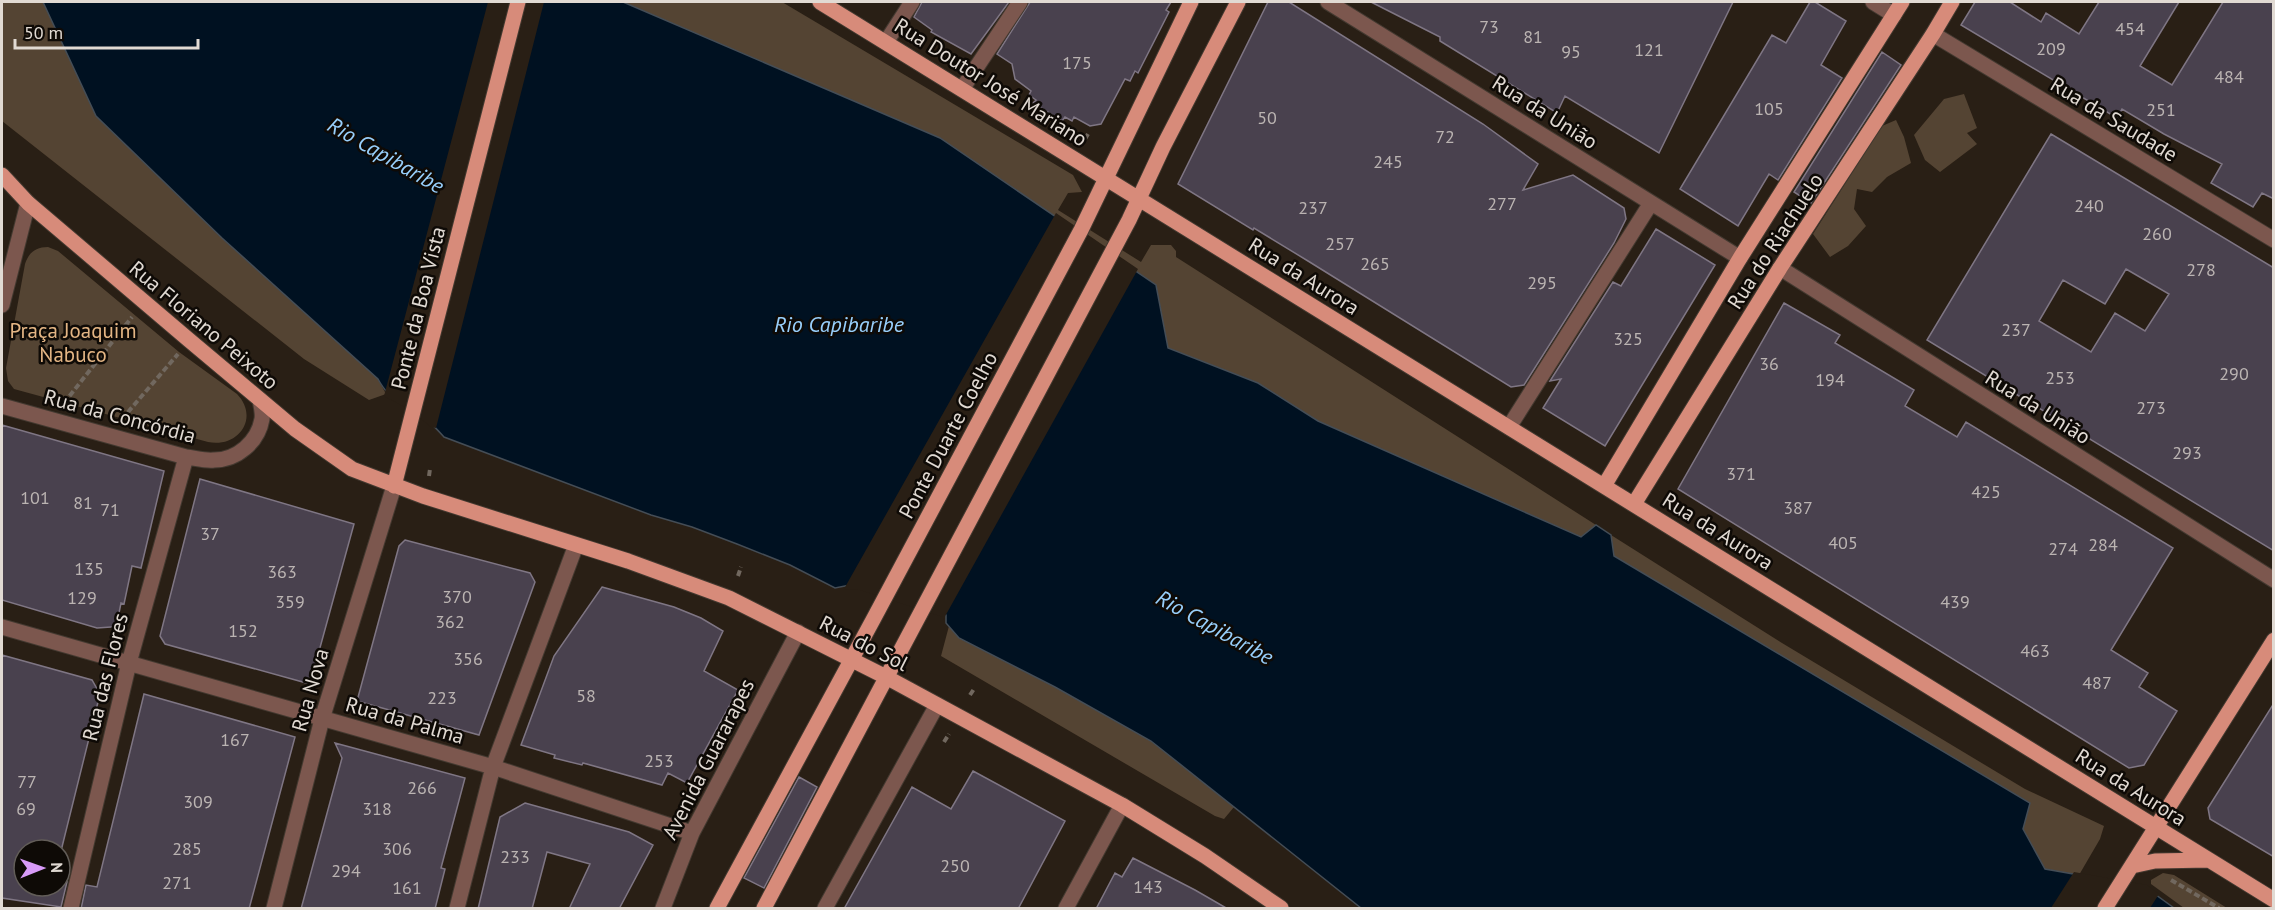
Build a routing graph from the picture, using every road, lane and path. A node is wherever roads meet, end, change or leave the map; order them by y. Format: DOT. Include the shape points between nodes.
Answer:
graph roads {
  1 [pos="518,2"];
  2 [pos="820,2"];
  3 [pos="912,2"];
  4 [pos="1020,2"];
  5 [pos="1191,2"];
  6 [pos="1238,2"];
  7 [pos="1328,2"];
  8 [pos="1873,2"];
  9 [pos="1952,2"];
  10 [pos="1898,8"];
  11 [pos="1933,34"];
  12 [pos="886,42"];
  13 [pos="962,89"];
  14 [pos="1088,134"];
  15 [pos="1085,139"];
  16 [pos="2,175"];
  17 [pos="1106,177"];
  18 [pos="1140,198"];
  19 [pos="28,203"];
  20 [pos="1651,203"];
  21 [pos="2274,240"];
  22 [pos="1740,258"];
  23 [pos="1780,268"];
  24 [pos="144,302"];
  25 [pos="2,305"];
  26 [pos="189,340"];
  27 [pos="261,400"];
  28 [pos="2,406"];
  29 [pos="50,419"];
  30 [pos="1509,427"];
  31 [pos="108,435"];
  32 [pos="186,457"];
  33 [pos="430,469"];
  34 [pos="429,476"];
  35 [pos="394,486"];
  36 [pos="1604,486"];
  37 [pos="1634,504"];
  38 [pos="576,545"];
  39 [pos="741,567"];
  40 [pos="738,576"];
  41 [pos="2274,580"];
  42 [pos="2,627"];
  43 [pos="798,632"];
  44 [pos="2274,640"];
  45 [pos="851,660"];
  46 [pos="129,663"];
  47 [pos="886,677"];
  48 [pos="974,689"];
  49 [pos="970,695"];
  50 [pos="937,705"];
  51 [pos="322,719"];
  52 [pos="949,734"];
  53 [pos="944,742"];
  54 [pos="493,767"];
  55 [pos="1122,805"];
  56 [pos="2156,826"];
  57 [pos="692,833"];
  58 [pos="2209,860"];
  59 [pos="2132,866"];
  60 [pos="2167,878"];
  61 [pos="2274,900"];
  62 [pos="71,909"];
  63 [pos="274,909"];
  64 [pos="457,909"];
  65 [pos="663,909"];
  66 [pos="717,909"];
  67 [pos="764,909"];
  68 [pos="825,909"];
  69 [pos="1066,909"];
  70 [pos="1281,909"];
  71 [pos="2105,909"];
  72 [pos="2219,909"];
  1 -- 35 [label="main road, Ponte da Boa Vista"];
  2 -- 12 [label="main road, Rua Doutor José Mariano"];
  3 -- 12 [label="street"];
  4 -- 13 [label="street"];
  5 -- 17 [label="main road, Ponte Duarte Coelho"];
  6 -- 18 [label="main road"];
  7 -- 20 [label="street, Rua da União"];
  8 -- 10 [label="street"];
  9 -- 11 [label="main road, Rua do Riachuelo"];
  10 -- 22 [label="main road, Rua do Riachuelo"];
  11 -- 21 [label="street, Rua da Saudade"];
  11 -- 23 [label="main road, Rua do Riachuelo"];
  12 -- 13 [label="main road, Rua Doutor José Mariano"];
  13 -- 17 [label="main road, Rua Doutor José Mariano"];
  14 -- 15 [label="path"];
  16 -- 19 [label="main road, Rua Floriano Peixoto"];
  17 -- 18 [label="main road, Rua Doutor José Mariano"];
  17 -- 45 [label="main road, Ponte Duarte Coelho"];
  18 -- 30 [label="main road, Rua da Aurora"];
  18 -- 47 [label="main road"];
  19 -- 24 [label="main road, Rua Floriano Peixoto"];
  19 -- 25 [label="street"];
  20 -- 22 [label="street, Rua da União"];
  20 -- 30 [label="street"];
  22 -- 36 [label="main road, Rua do Riachuelo"];
  23 -- 37 [label="main road, Rua do Riachuelo"];
  23 -- 41 [label="street, Rua da União"];
  24 -- 26 [label="main road, Rua Floriano Peixoto"];
  24 -- 29 [label="path"];
  26 -- 27 [label="main road, Rua Floriano Peixoto"];
  26 -- 31 [label="path"];
  27 -- 32 [label="street, Rua da Concórdia" via="262,419 247,447 215,460"];
  27 -- 35 [label="main road, Rua Floriano Peixoto" via="352,469"];
  28 -- 29 [label="street, Rua da Concórdia"];
  29 -- 31 [label="street, Rua da Concórdia"];
  30 -- 36 [label="main road, Rua da Aurora"];
  31 -- 32 [label="street, Rua da Concórdia"];
  32 -- 46 [label="street, Rua das Flores"];
  33 -- 34 [label="path"];
  35 -- 38 [label="main road, Rua do Sol"];
  35 -- 51 [label="street, Rua Nova"];
  36 -- 37 [label="main road, Rua da Aurora"];
  37 -- 56 [label="main road, Rua da Aurora"];
  38 -- 43 [label="main road, Rua do Sol" via="698,585"];
  38 -- 54 [label="street"];
  39 -- 40 [label="path"];
  42 -- 46 [label="street, Rua da Palma"];
  43 -- 45 [label="main road, Rua do Sol"];
  43 -- 57 [label="street, Avenida Guararapes"];
  44 -- 56 [label="main road"];
  45 -- 47 [label="main road, Rua do Sol"];
  45 -- 66 [label="main road"];
  46 -- 51 [label="street, Rua da Palma"];
  46 -- 62 [label="street, Rua das Flores"];
  47 -- 50 [label="main road, Rua do Sol"];
  47 -- 67 [label="main road"];
  48 -- 49 [label="path"];
  50 -- 55 [label="main road, Rua do Sol"];
  50 -- 68 [label="street"];
  51 -- 54 [label="street, Rua da Palma"];
  51 -- 63 [label="street, Rua Nova"];
  52 -- 53 [label="path"];
  54 -- 57 [label="street, Rua da Palma"];
  54 -- 64 [label="street"];
  55 -- 69 [label="street"];
  55 -- 70 [label="main road, Rua do Sol"];
  56 -- 58 [label="main road, Rua da Aurora"];
  56 -- 59 [label="main road"];
  57 -- 65 [label="street, Avenida Guararapes"];
  58 -- 59 [label="main road" via="2155,861"];
  58 -- 61 [label="main road, Rua da Aurora"];
  59 -- 71 [label="main road"];
  60 -- 72 [label="path"];
}
